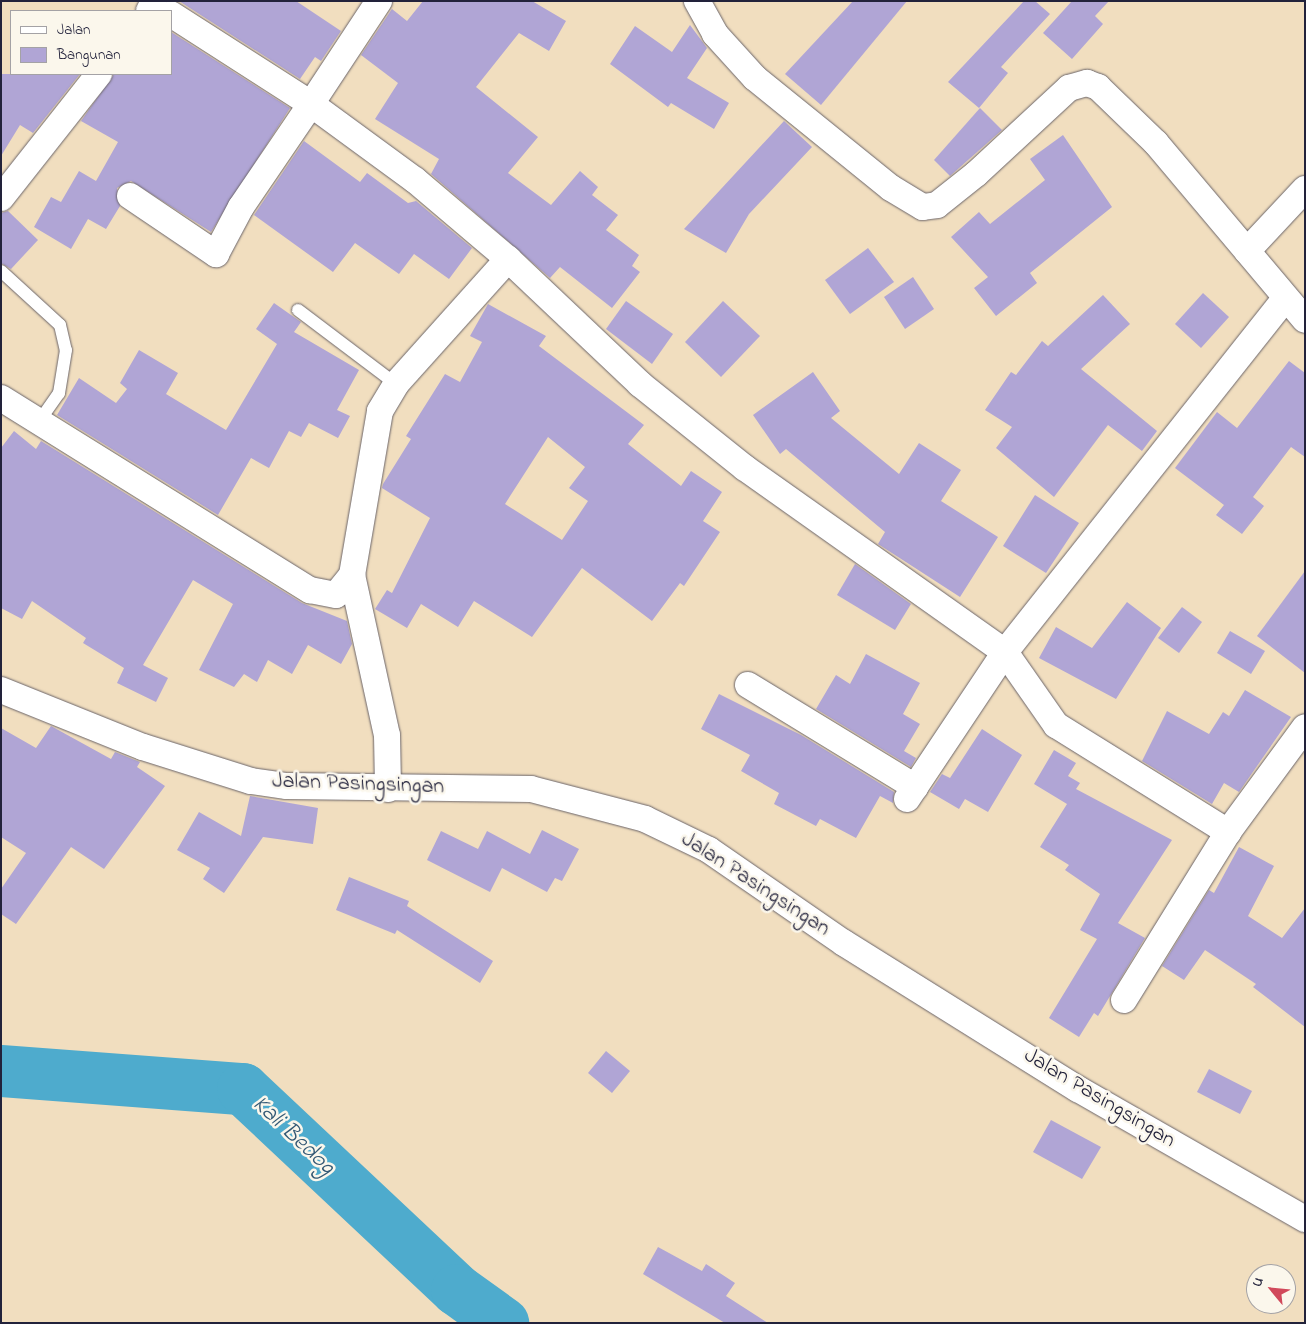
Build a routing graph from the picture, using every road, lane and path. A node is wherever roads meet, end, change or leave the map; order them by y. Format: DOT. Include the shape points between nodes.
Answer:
graph roads {
  1 [pos="379,1"];
  2 [pos="697,1"];
  3 [pos="172,16"];
  4 [pos="98,75"];
  5 [pos="311,104"];
  6 [pos="1305,189"];
  7 [pos="130,196"];
  8 [pos="1,198"];
  9 [pos="1247,251"];
  10 [pos="508,259"];
  11 [pos="1,271"];
  12 [pos="1284,300"];
  13 [pos="298,310"];
  14 [pos="1305,320"];
  15 [pos="396,384"];
  16 [pos="1,398"];
  17 [pos="39,422"];
  18 [pos="352,575"];
  19 [pos="1005,652"];
  20 [pos="748,685"];
  21 [pos="1,690"];
  22 [pos="1305,728"];
  23 [pos="388,782"];
  24 [pos="1228,832"];
  25 [pos="1124,1000"];
  26 [pos="1305,1219"];
  1 -- 5 [label="street"];
  2 -- 9 [label="street" via="715,34 756,78 908,201 923,207 937,205 1069,88 1087,83 1111,97 1156,143"];
  3 -- 5 [label="street"];
  4 -- 8 [label="street"];
  5 -- 7 [label="street" via="241,207 216,254"];
  5 -- 10 [label="street" via="379,152"];
  6 -- 9 [label="street"];
  9 -- 12 [label="street"];
  10 -- 15 [label="street"];
  10 -- 19 [label="street" via="640,384 745,468"];
  11 -- 17 [label="lane" via="60,325 66,350 59,393"];
  12 -- 14 [label="street"];
  12 -- 19 [label="street"];
  13 -- 15 [label="lane"];
  15 -- 18 [label="street" via="376,427"];
  16 -- 17 [label="street"];
  17 -- 18 [label="street" via="310,590 336,595"];
  18 -- 23 [label="street" via="387,735"];
  19 -- 20 [label="street" via="911,793"];
  19 -- 24 [label="street" via="1056,725"];
  21 -- 23 [label="street, Jalan Pasingsingan" via="213,772 287,786"];
  22 -- 24 [label="street"];
  23 -- 26 [label="street, Jalan Pasingsingan" via="531,789 645,819 710,850 844,943 1078,1089"];
  24 -- 25 [label="street"];
}
